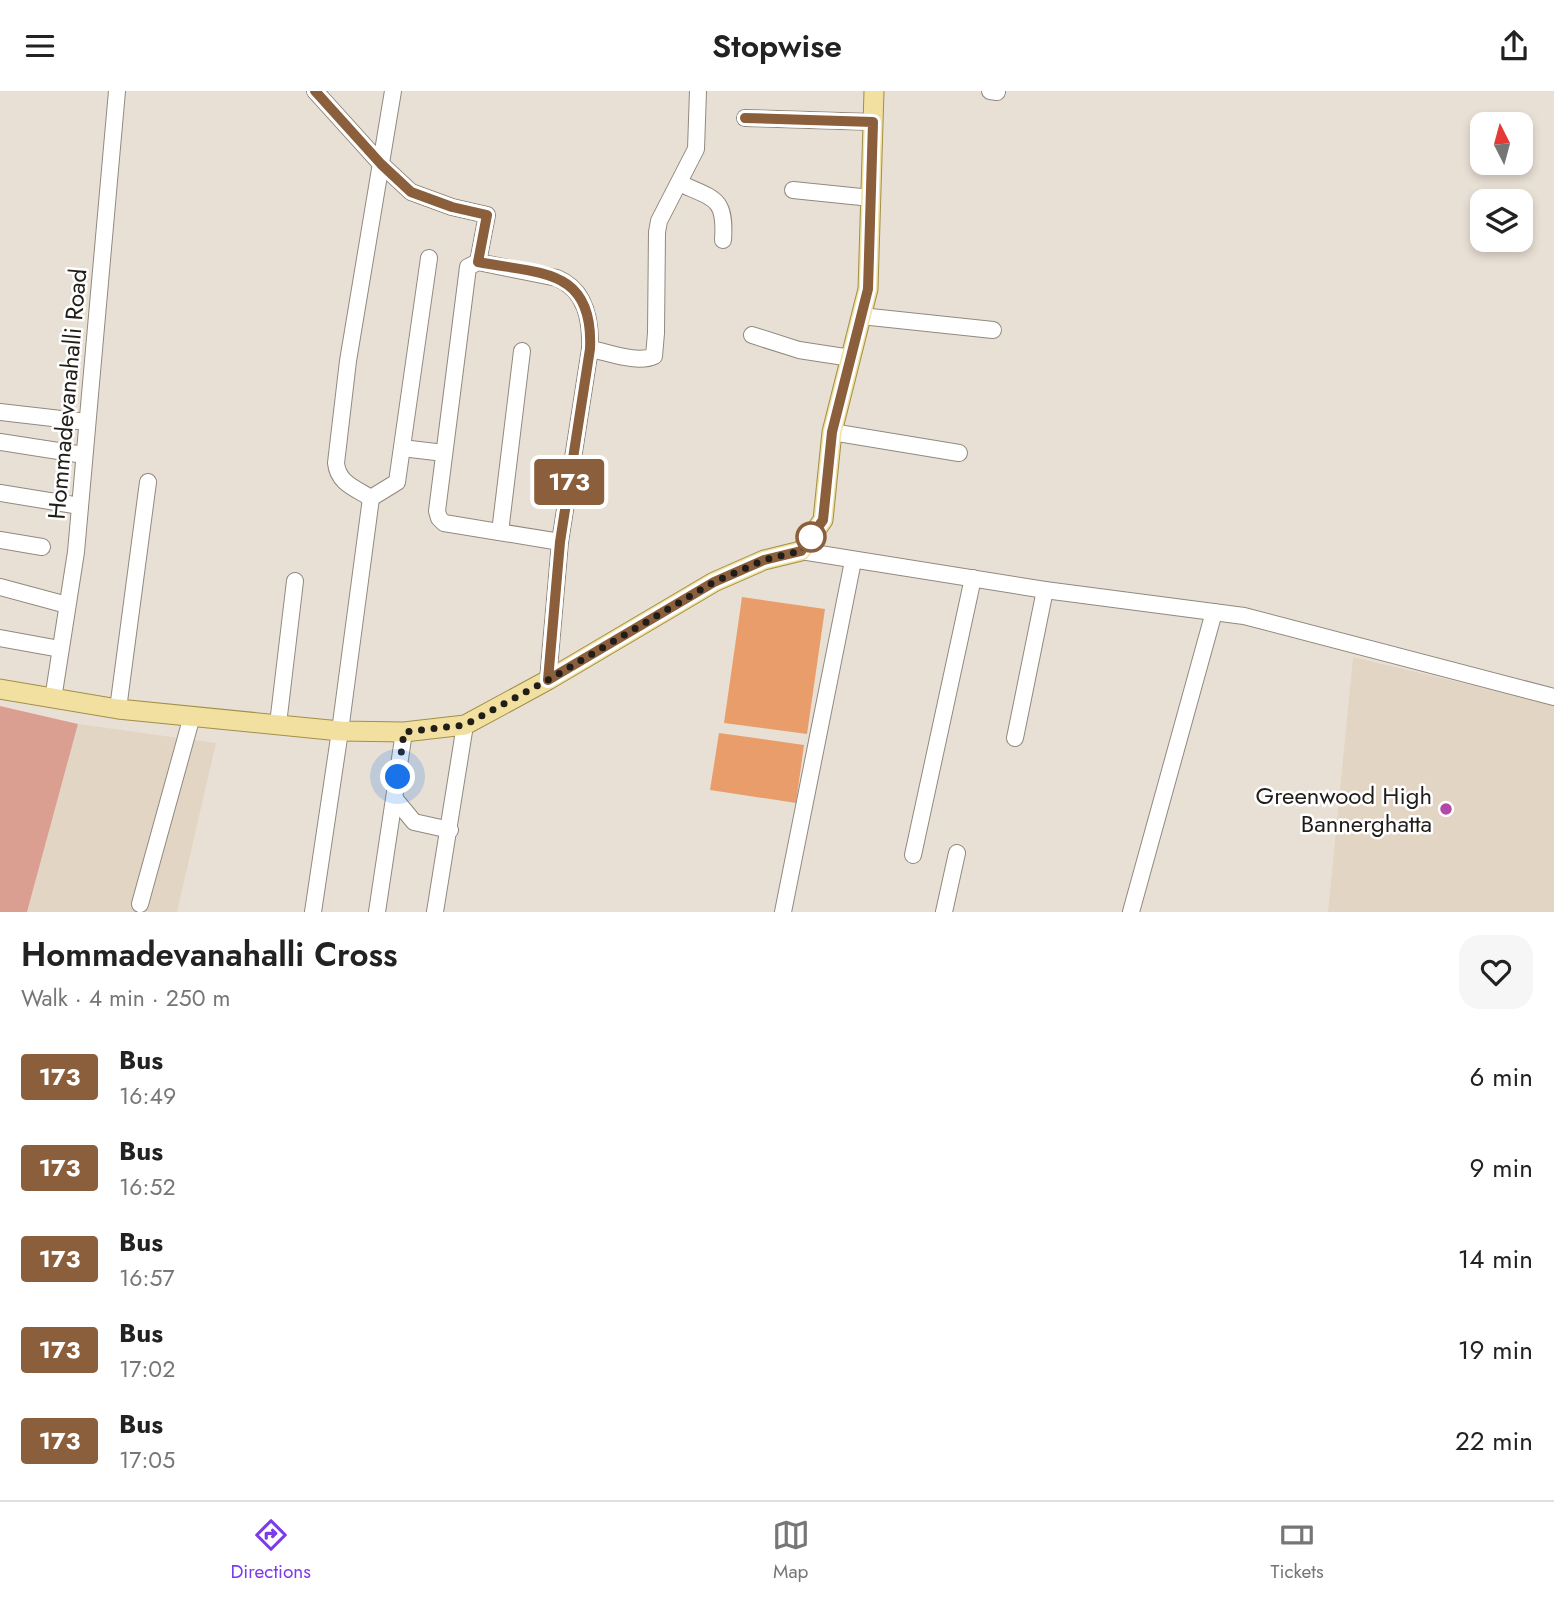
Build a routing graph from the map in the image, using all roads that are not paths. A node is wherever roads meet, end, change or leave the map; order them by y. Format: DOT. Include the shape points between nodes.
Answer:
graph roads {
  1 [pos="117,91"];
  2 [pos="315,91"];
  3 [pos="393,91"];
  4 [pos="698,91"];
  5 [pos="874,91"];
  6 [pos="990,91"];
  7 [pos="997,92"];
  8 [pos="745,118"];
  9 [pos="873,122"];
  10 [pos="381,164"];
  11 [pos="679,183"];
  12 [pos="793,190"];
  13 [pos="871,198"];
  14 [pos="723,240"];
  15 [pos="429,258"];
  16 [pos="478,262"];
  17 [pos="861,316"];
  18 [pos="993,330"];
  19 [pos="752,335"];
  20 [pos="590,349"];
  21 [pos="522,351"];
  22 [pos="851,358"];
  23 [pos="0,412"];
  24 [pos="43,417"];
  25 [pos="87,422"];
  26 [pos="832,432"];
  27 [pos="0,442"];
  28 [pos="40,448"];
  29 [pos="402,448"];
  30 [pos="444,453"];
  31 [pos="959,453"];
  32 [pos="84,455"];
  33 [pos="148,482"];
  34 [pos="0,493"];
  35 [pos="371,498"];
  36 [pos="80,506"];
  37 [pos="500,531"];
  38 [pos="0,540"];
  39 [pos="560,542"];
  40 [pos="42,548"];
  41 [pos="801,551"];
  42 [pos="853,561"];
  43 [pos="973,578"];
  44 [pos="295,581"];
  45 [pos="0,587"];
  46 [pos="1045,590"];
  47 [pos="67,605"];
  48 [pos="1214,612"];
  49 [pos="0,638"];
  50 [pos="60,649"];
  51 [pos="548,680"];
  52 [pos="0,689"];
  53 [pos="1554,697"];
  54 [pos="53,699"];
  55 [pos="118,709"];
  56 [pos="192,716"];
  57 [pos="278,724"];
  58 [pos="465,725"];
  59 [pos="340,731"];
  60 [pos="404,732"];
  61 [pos="1015,738"];
  62 [pos="395,799"];
  63 [pos="450,830"];
  64 [pos="957,853"];
  65 [pos="913,855"];
  66 [pos="141,904"];
  67 [pos="313,912"];
  68 [pos="377,912"];
  69 [pos="435,912"];
  70 [pos="783,912"];
  71 [pos="944,912"];
  72 [pos="1132,912"];
  1 -- 25 [label="street, Hommadevanahalli Road"];
  2 -- 10 [label="street"];
  3 -- 10 [label="street"];
  4 -- 11 [label="street" via="696,149"];
  5 -- 9 [label="main road"];
  6 -- 7 [label="street"];
  8 -- 9 [label="street"];
  9 -- 13 [label="main road"];
  10 -- 16 [label="street" via="411,192 487,215"];
  10 -- 35 [label="street" via="336,463 342,481"];
  11 -- 14 [label="street" via="721,207"];
  11 -- 20 [label="street" via="657,232 654,356 636,358"];
  12 -- 13 [label="street"];
  13 -- 17 [label="main road" via="868,289"];
  15 -- 29 [label="street"];
  16 -- 20 [label="street" via="567,282 584,304"];
  16 -- 30 [label="street" via="468,267"];
  17 -- 18 [label="street"];
  17 -- 22 [label="main road"];
  19 -- 22 [label="street" via="799,350"];
  20 -- 39 [label="street"];
  21 -- 37 [label="street"];
  22 -- 26 [label="main road"];
  23 -- 24 [label="street"];
  24 -- 25 [label="street"];
  24 -- 28 [label="street"];
  25 -- 32 [label="street, Hommadevanahalli Road"];
  26 -- 31 [label="street"];
  26 -- 41 [label="main road" via="823,520"];
  27 -- 28 [label="street"];
  28 -- 32 [label="street"];
  29 -- 30 [label="street"];
  29 -- 35 [label="street" via="397,482"];
  30 -- 37 [label="street" via="439,518 444,523"];
  32 -- 36 [label="street, Hommadevanahalli Road"];
  33 -- 55 [label="street"];
  34 -- 36 [label="street"];
  35 -- 59 [label="street"];
  36 -- 47 [label="street, Hommadevanahalli Road"];
  37 -- 39 [label="street"];
  38 -- 40 [label="street"];
  39 -- 51 [label="street"];
  41 -- 42 [label="street"];
  41 -- 51 [label="main road" via="764,560 714,582"];
  42 -- 43 [label="street"];
  42 -- 70 [label="street"];
  43 -- 46 [label="street"];
  43 -- 65 [label="street"];
  44 -- 57 [label="street"];
  45 -- 47 [label="street"];
  46 -- 48 [label="street"];
  46 -- 61 [label="street"];
  47 -- 50 [label="street, Hommadevanahalli Road"];
  48 -- 53 [label="street"];
  48 -- 72 [label="street"];
  49 -- 50 [label="street"];
  50 -- 54 [label="street, Hommadevanahalli Road"];
  51 -- 58 [label="main road"];
  52 -- 54 [label="main road"];
  54 -- 55 [label="main road"];
  55 -- 56 [label="main road"];
  56 -- 57 [label="main road"];
  56 -- 66 [label="street"];
  57 -- 59 [label="main road"];
  58 -- 60 [label="main road"];
  58 -- 63 [label="street"];
  59 -- 60 [label="main road"];
  59 -- 67 [label="street"];
  60 -- 62 [label="street"];
  62 -- 63 [label="street" via="414,822"];
  62 -- 68 [label="street"];
  63 -- 69 [label="street"];
  64 -- 71 [label="street"];
}
